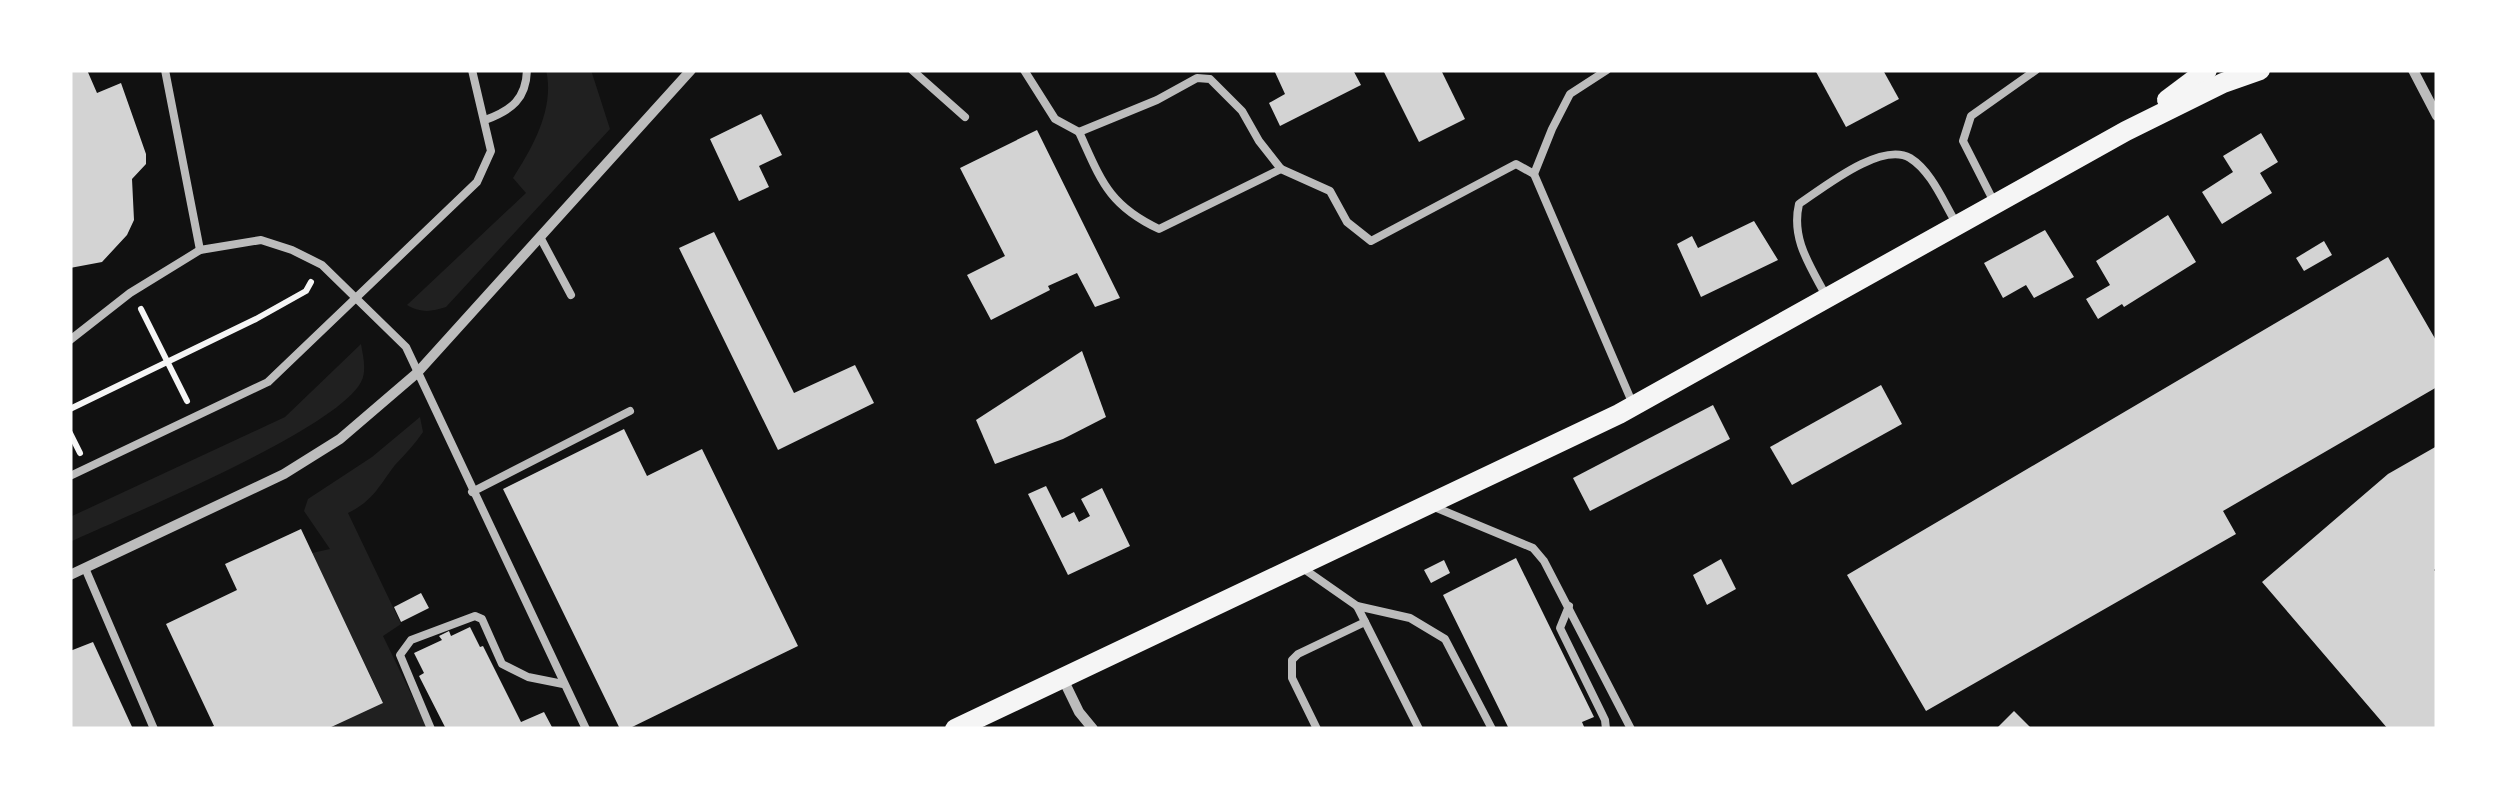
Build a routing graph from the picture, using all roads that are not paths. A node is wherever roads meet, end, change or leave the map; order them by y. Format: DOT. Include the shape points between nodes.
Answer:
graph roads {
  1 [pos="165,70"];
  2 [pos="472,70"];
  3 [pos="527,70"];
  4 [pos="692,70"];
  5 [pos="912,70"];
  6 [pos="1024,70"];
  7 [pos="1608,70"];
  8 [pos="2036,70"];
  9 [pos="2207,70"];
  10 [pos="2260,70"];
  11 [pos="2412,70"];
  12 [pos="2437,116"];
  13 [pos="965,118"];
  14 [pos="485,120"];
  15 [pos="2126,131"];
  16 [pos="1079,132"];
  17 [pos="1281,169"];
  18 [pos="1534,174"];
  19 [pos="1996,204"];
  20 [pos="1958,225"];
  21 [pos="540,236"];
  22 [pos="200,250"];
  23 [pos="355,296"];
  24 [pos="571,296"];
  25 [pos="1828,298"];
  26 [pos="70,340"];
  27 [pos="417,373"];
  28 [pos="1634,406"];
  29 [pos="630,410"];
  30 [pos="70,476"];
  31 [pos="472,492"];
  32 [pos="1429,505"];
  33 [pos="1300,566"];
  34 [pos="85,568"];
  35 [pos="70,574"];
  36 [pos="1569,605"];
  37 [pos="1357,606"];
  38 [pos="1365,622"];
  39 [pos="1063,679"];
  40 [pos="564,684"];
  41 [pos="154,729"];
  42 [pos="431,729"];
  43 [pos="586,729"];
  44 [pos="955,729"];
  45 [pos="1093,729"];
  46 [pos="1317,729"];
  47 [pos="1419,729"];
  48 [pos="1492,729"];
  49 [pos="1606,729"];
  50 [pos="1631,729"];
  1 -- 22 [label="lane"];
  2 -- 14 [label="lane"];
  3 -- 14 [label="lane" via="526,90 517,102"];
  4 -- 21 [label="street"];
  5 -- 13 [label="lane"];
  6 -- 16 [label="lane" via="1055,118"];
  7 -- 18 [label="lane" via="1570,94"];
  8 -- 19 [label="lane" via="1971,116 1963,142"];
  9 -- 15 [label="main road"];
  10 -- 15 [label="main road"];
  11 -- 12 [label="street"];
  14 -- 23 [label="lane" via="491,151 477,182"];
  15 -- 19 [label="main road"];
  16 -- 17 [label="lane" via="1197,78 1210,79 1242,111"];
  16 -- 17 [label="lane" via="1123,209 1159,229"];
  17 -- 18 [label="lane" via="1330,191 1348,222 1370,241 1516,164"];
  18 -- 28 [label="lane"];
  19 -- 20 [label="main road"];
  20 -- 25 [label="main road"];
  20 -- 25 [label="lane" via="1932,180 1910,158 1888,153 1845,173 1799,204 1794,226"];
  21 -- 24 [label="lane"];
  21 -- 27 [label="street"];
  22 -- 23 [label="lane" via="261,240 322,265"];
  22 -- 26 [label="lane"];
  23 -- 27 [label="lane" via="406,348"];
  23 -- 30 [label="lane" via="268,382"];
  25 -- 28 [label="main road"];
  27 -- 31 [label="lane"];
  27 -- 34 [label="street" via="340,439 284,474"];
  28 -- 32 [label="main road"];
  29 -- 31 [label="lane"];
  31 -- 40 [label="lane"];
  32 -- 33 [label="main road"];
  32 -- 36 [label="lane" via="1533,548"];
  33 -- 37 [label="lane"];
  33 -- 39 [label="main road"];
  34 -- 35 [label="street"];
  34 -- 41 [label="lane"];
  36 -- 49 [label="lane" via="1560,628"];
  36 -- 50 [label="lane"];
  37 -- 38 [label="lane"];
  37 -- 48 [label="lane" via="1410,618 1445,639"];
  38 -- 46 [label="lane" via="1292,660 1292,678"];
  38 -- 47 [label="lane"];
  39 -- 44 [label="main road"];
  39 -- 45 [label="street"];
  40 -- 42 [label="lane" via="502,664 475,616 410,640 400,655"];
  40 -- 43 [label="lane"];
}
